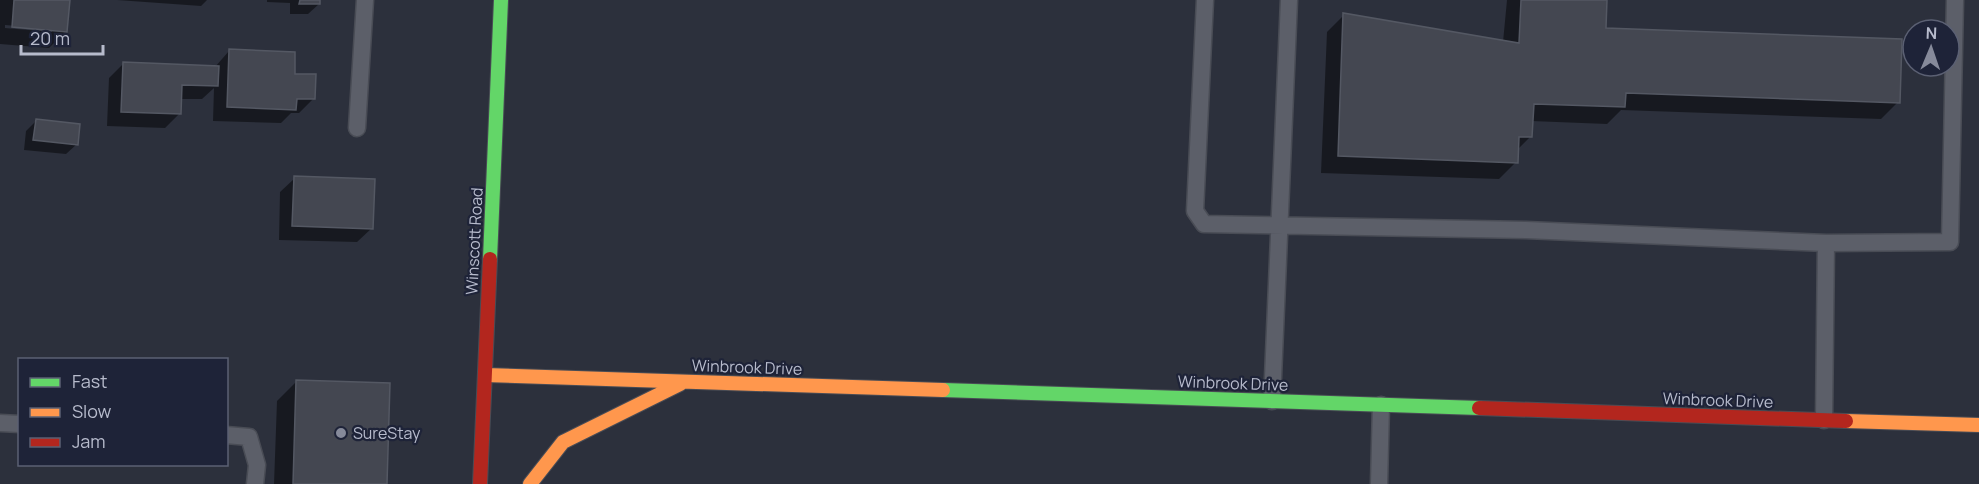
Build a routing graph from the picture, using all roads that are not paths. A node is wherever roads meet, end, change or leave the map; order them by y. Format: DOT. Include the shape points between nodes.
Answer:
graph roads {
  1 [pos="365,0"];
  2 [pos="501,0"];
  3 [pos="1205,0"];
  4 [pos="1289,0"];
  5 [pos="1955,0"];
  6 [pos="357,128"];
  7 [pos="1281,227"];
  8 [pos="1826,243"];
  9 [pos="485,375"];
  10 [pos="686,382"];
  11 [pos="1272,401"];
  12 [pos="1381,405"];
  13 [pos="1824,420"];
  14 [pos="0,423"];
  15 [pos="18,424"];
  16 [pos="1979,425"];
  17 [pos="228,435"];
  18 [pos="255,484"];
  19 [pos="480,484"];
  20 [pos="530,484"];
  21 [pos="1379,484"];
  1 -- 6 [label="lane"];
  2 -- 9 [label="street, Winscott Road"];
  3 -- 7 [label="lane" via="1195,211 1204,224"];
  4 -- 7 [label="lane"];
  5 -- 8 [label="lane" via="1950,242"];
  7 -- 8 [label="lane" via="1526,230"];
  7 -- 11 [label="lane"];
  8 -- 13 [label="lane"];
  9 -- 10 [label="street, Winbrook Drive"];
  9 -- 19 [label="street, Winscott Road"];
  10 -- 11 [label="street, Winbrook Drive"];
  10 -- 20 [label="street" via="563,442"];
  11 -- 12 [label="street, Winbrook Drive"];
  12 -- 13 [label="street, Winbrook Drive"];
  12 -- 21 [label="lane"];
  13 -- 16 [label="street, Winbrook Drive"];
  14 -- 15 [label="lane"];
  17 -- 18 [label="lane" via="249,437 257,465"];
}
